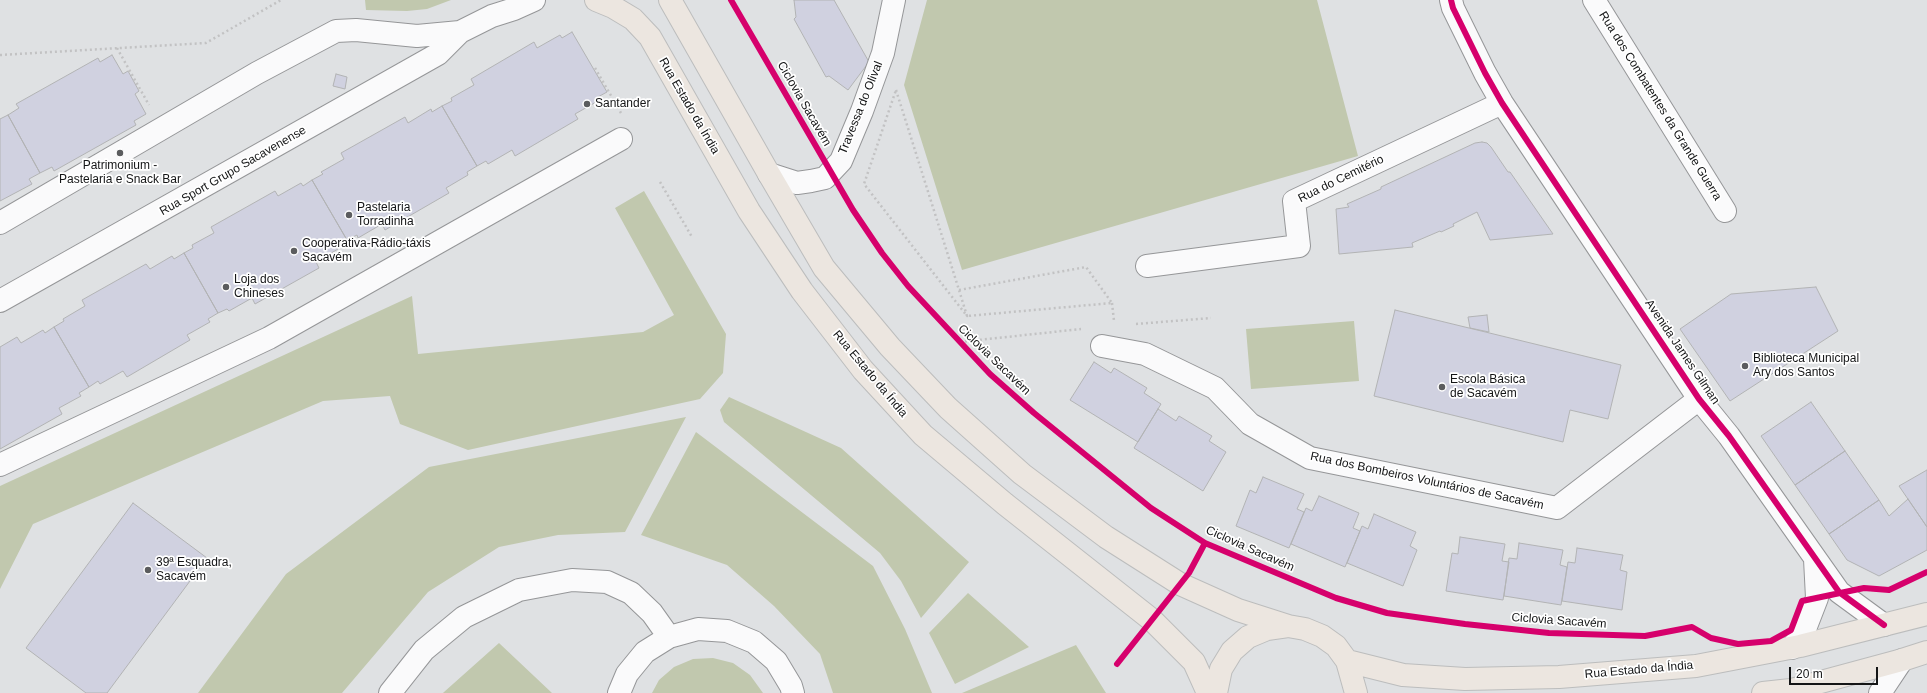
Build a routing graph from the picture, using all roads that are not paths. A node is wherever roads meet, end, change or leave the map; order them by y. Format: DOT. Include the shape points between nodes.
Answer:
graph roads {
  1 [pos="534,0"];
  2 [pos="596,0"];
  3 [pos="670,0"];
  4 [pos="894,0"];
  5 [pos="1451,0"];
  6 [pos="1594,0"];
  7 [pos="497,8"];
  8 [pos="460,32"];
  9 [pos="1502,103"];
  10 [pos="621,139"];
  11 [pos="769,174"];
  12 [pos="1725,211"];
  13 [pos="0,223"];
  14 [pos="1147,266"];
  15 [pos="0,301"];
  16 [pos="1102,346"];
  17 [pos="1699,399"];
  18 [pos="0,465"];
  19 [pos="1815,559"];
  20 [pos="1927,614"];
  21 [pos="1884,625"];
  22 [pos="1288,626"];
  23 [pos="670,637"];
  24 [pos="1792,648"];
  25 [pos="1927,652"];
  26 [pos="1902,660"];
  27 [pos="1347,661"];
  28 [pos="1794,691"];
  29 [pos="390,693"];
  30 [pos="619,693"];
  31 [pos="793,693"];
  32 [pos="1208,693"];
  33 [pos="1216,693"];
  34 [pos="1356,693"];
  35 [pos="1763,693"];
  36 [pos="1880,693"];
  1 -- 7 [label="street, Rua Sport Grupo Sacavenense" via="514,9"];
  2 -- 32 [label="main road, Rua Estado da Índia" via="632,18 650,37 749,211 802,292 863,370 923,435 1004,504 1152,620 1194,662"];
  3 -- 11 [label="main road"];
  4 -- 11 [label="street, Travessa do Olival" via="883,53 862,111 840,160 825,178 797,183"];
  5 -- 9 [label="street, Avenida James Gilman"];
  6 -- 12 [label="street, Rua dos Combatentes da Grande Guerra"];
  7 -- 8 [label="street, Rua Sport Grupo Sacavenense"];
  8 -- 13 [label="street, Rua Sport Grupo Sacavenense" via="417,36 356,30 336,31 257,73"];
  8 -- 15 [label="street, Rua Sport Grupo Sacavenense" via="438,54"];
  9 -- 14 [label="street, Rua do Cemitério" via="1294,201 1299,246"];
  9 -- 17 [label="street, Avenida James Gilman"];
  10 -- 18 [label="street" via="269,338"];
  11 -- 22 [label="main road" via="824,268 890,346 948,408 1022,474 1106,537 1180,584 1238,610"];
  16 -- 17 [label="street, Rua dos Bombeiros Voluntários de Sacavém" via="1145,354 1215,388 1250,424 1310,458 1557,508"];
  17 -- 19 [label="street, Avenida James Gilman" via="1729,436"];
  19 -- 21 [label="street, Avenida James Gilman" via="1839,592"];
  19 -- 24 [label="street" via="1817,598 1805,629"];
  20 -- 21 [label="main road, Rua Estado da Índia"];
  21 -- 24 [label="main road, Rua Estado da Índia"];
  22 -- 27 [label="main road" via="1322,636 1336,646"];
  22 -- 33 [label="main road" via="1267,629 1248,638 1232,651 1221,669"];
  23 -- 29 [label="street" via="652,613 631,593 607,582 572,580 519,590 464,617 424,650"];
  23 -- 30 [label="street" via="645,652 627,674"];
  23 -- 31 [label="street" via="698,629 727,631 754,642 776,661"];
  24 -- 27 [label="main road, Rua Estado da Índia" via="1696,666 1559,677 1465,680 1404,675"];
  25 -- 26 [label="main road"];
  26 -- 28 [label="main road"];
  26 -- 36 [label="street"];
  27 -- 34 [label="main road"];
  28 -- 35 [label="main road"];
}
